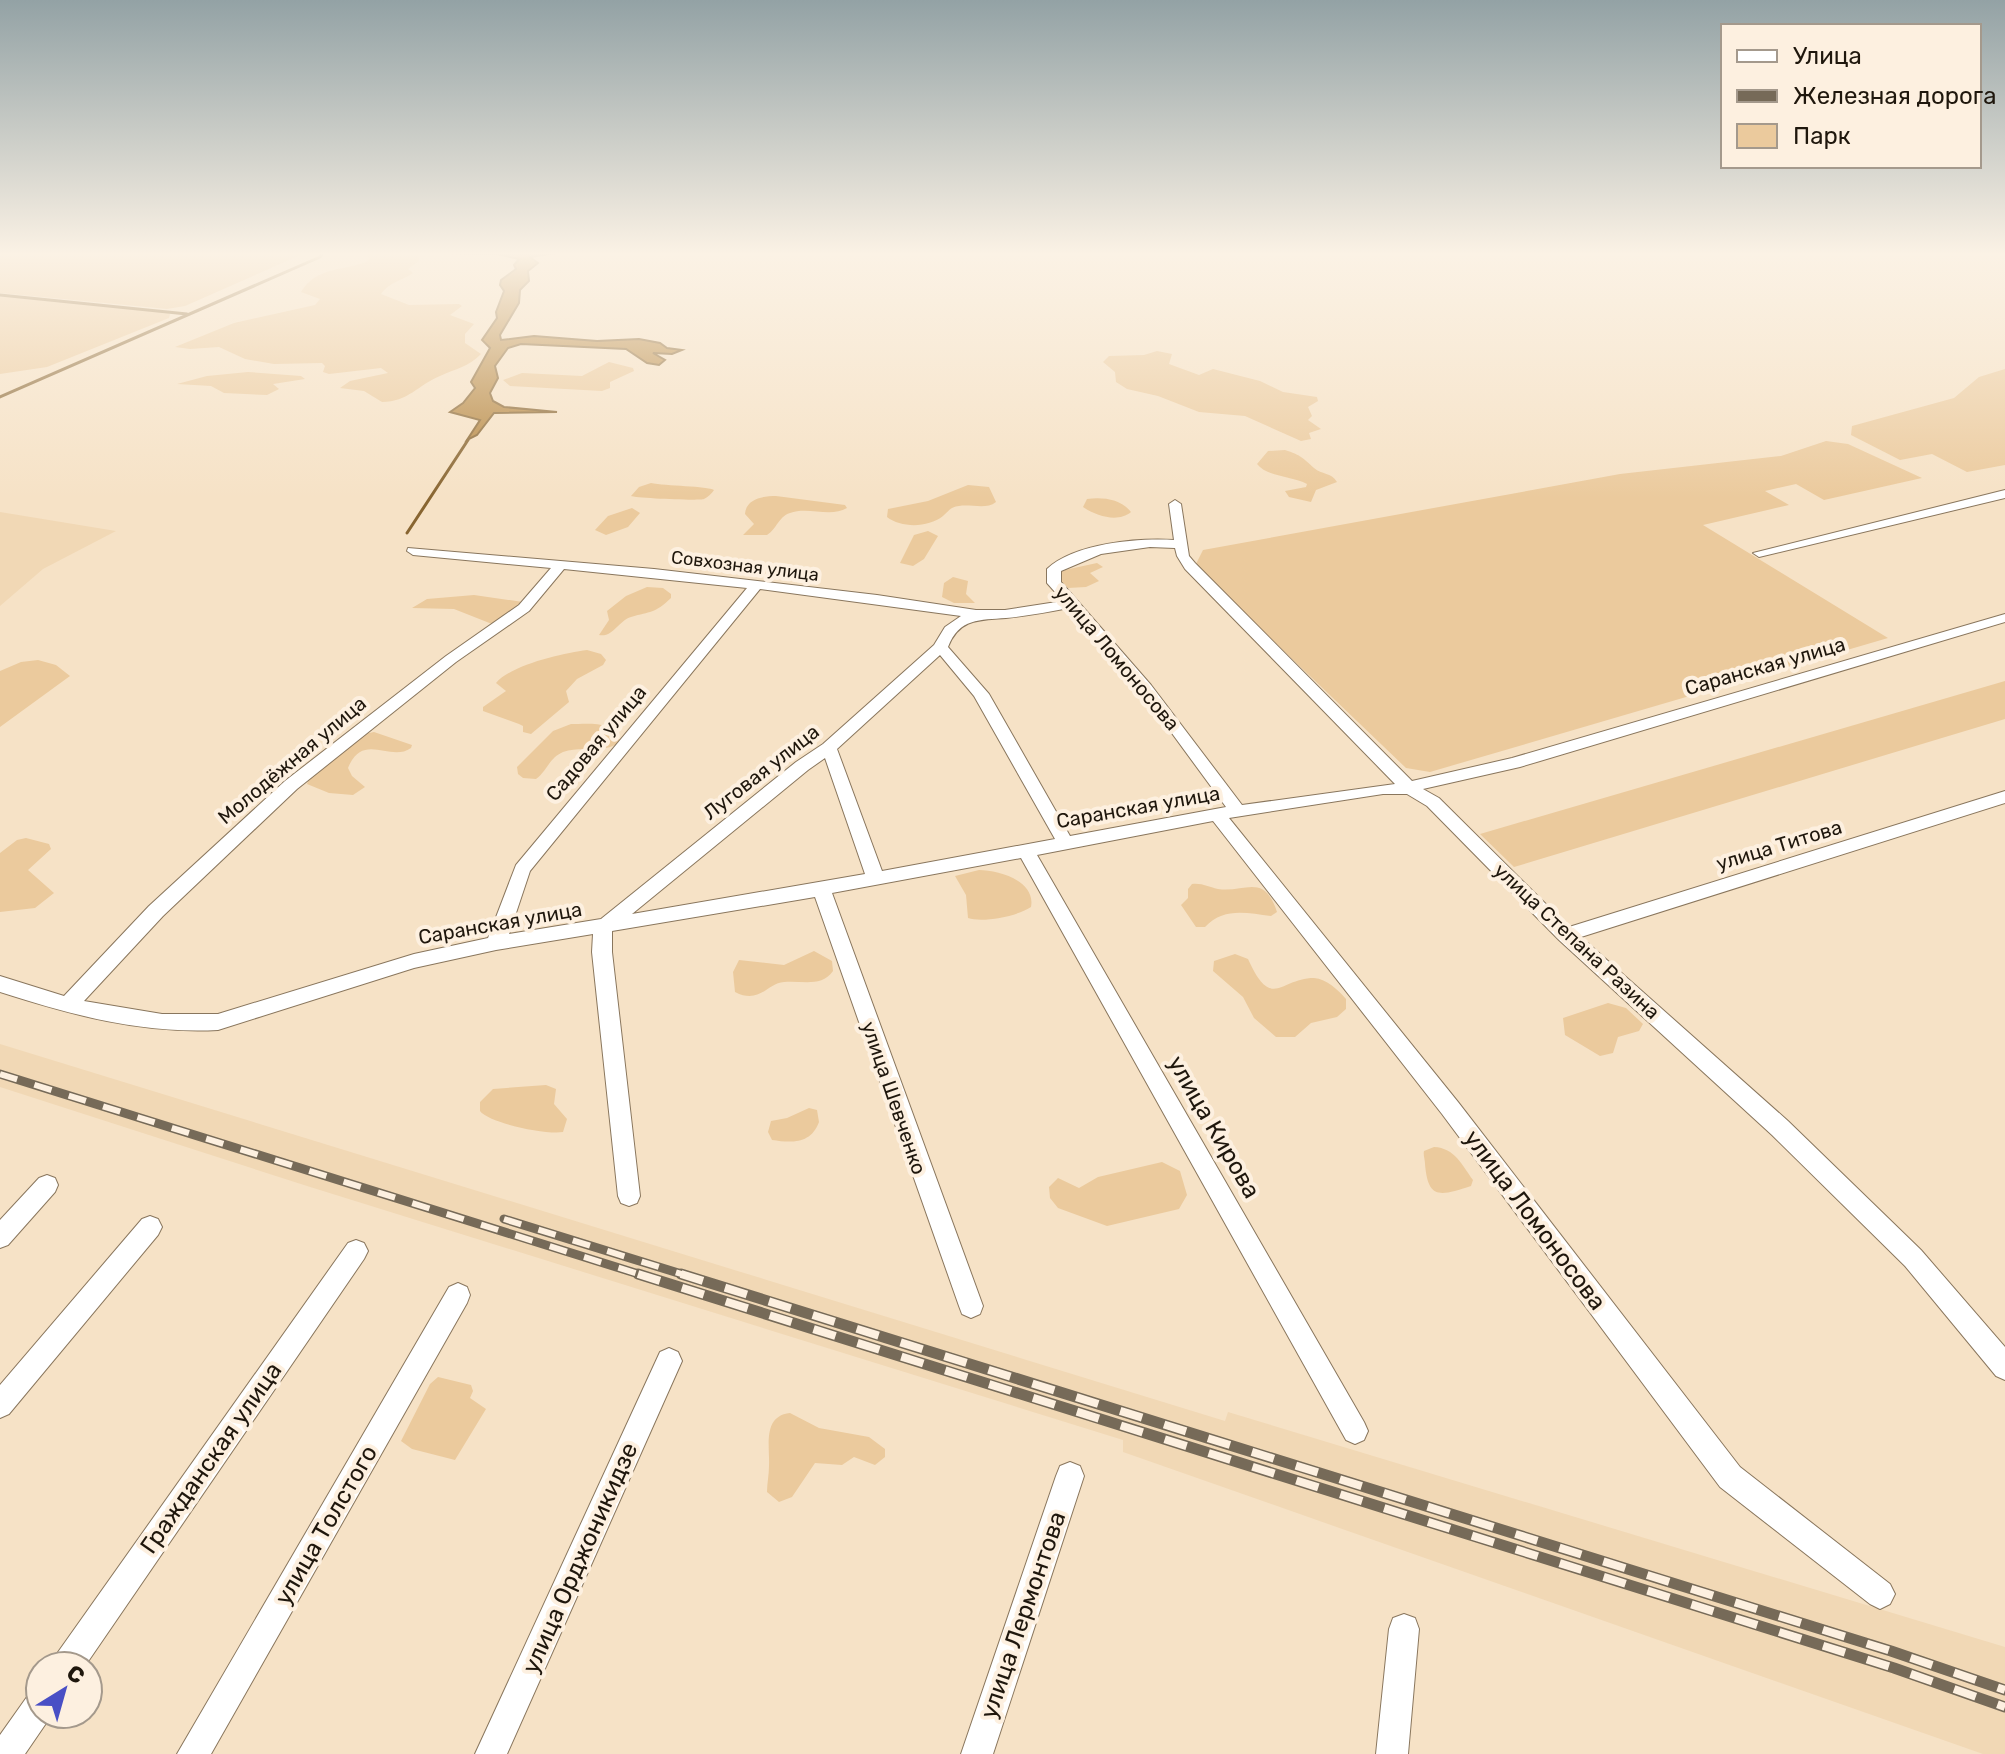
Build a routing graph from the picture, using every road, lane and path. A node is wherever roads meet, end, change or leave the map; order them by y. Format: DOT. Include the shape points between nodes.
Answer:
graph roads {
  1 [pos="2005,494"];
  2 [pos="1175,504"];
  3 [pos="1181,544"];
  4 [pos="413,551"];
  5 [pos="1759,553"];
  6 [pos="559,566"];
  7 [pos="756,586"];
  8 [pos="1071,604"];
  9 [pos="976,614"];
  10 [pos="2005,618"];
  11 [pos="941,647"];
  12 [pos="829,748"];
  13 [pos="1410,789"];
  14 [pos="2005,797"];
  15 [pos="1228,814"];
  16 [pos="1065,842"];
  17 [pos="1026,850"];
  18 [pos="876,879"];
  19 [pos="821,889"];
  20 [pos="603,927"];
  21 [pos="1566,935"];
  22 [pos="496,943"];
  23 [pos="0,984"];
  24 [pos="67,1006"];
  25 [pos="47,1185"];
  26 [pos="629,1196"];
  27 [pos="150,1227"];
  28 [pos="0,1237"];
  29 [pos="356,1251"];
  30 [pos="458,1295"];
  31 [pos="971,1306"];
  32 [pos="669,1361"];
  33 [pos="2005,1367"];
  34 [pos="0,1405"];
  35 [pos="1355,1431"];
  36 [pos="1070,1476"];
  37 [pos="1880,1594"];
  38 [pos="1404,1629"];
  39 [pos="78,1650"];
  40 [pos="24,1728"];
  41 [pos="6,1754"];
  42 [pos="193,1754"];
  43 [pos="491,1754"];
  44 [pos="977,1754"];
  45 [pos="1392,1754"];
  1 -- 5 [label="street"];
  2 -- 3 [label="street, улица Степана Разина"];
  3 -- 8 [label="street, улица Ломоносова" via="1121,548 1061,564 1054,569 1054,583"];
  3 -- 13 [label="street, улица Степана Разина" via="1190,566"];
  4 -- 6 [label="street, Совхозная улица"];
  6 -- 7 [label="street, Совхозная улица"];
  6 -- 24 [label="street, Молодёжная улица" via="524,608 291,785 156,911"];
  7 -- 9 [label="street, Совхозная улица"];
  7 -- 22 [label="street, Садовая улица" via="522,869"];
  8 -- 9 [label="street, Совхозная улица"];
  8 -- 15 [label="street, улица Ломоносова" via="1146,688"];
  9 -- 11 [label="street" via="957,622"];
  10 -- 13 [label="street, Саранская улица"];
  11 -- 12 [label="street, Луговая улица"];
  11 -- 16 [label="street" via="981,694"];
  12 -- 18 [label="street"];
  12 -- 20 [label="street, Луговая улица"];
  13 -- 15 [label="street, Саранская улица"];
  13 -- 21 [label="street, улица Степана Разина" via="1433,802"];
  14 -- 21 [label="street, улица Титова"];
  15 -- 16 [label="street, Саранская улица"];
  15 -- 37 [label="street, улица Ломоносова" via="1730,1477"];
  16 -- 17 [label="street, Саранская улица"];
  17 -- 18 [label="street, Саранская улица"];
  17 -- 35 [label="street, улица Кирова"];
  18 -- 19 [label="street, Саранская улица"];
  19 -- 20 [label="street, Саранская улица"];
  19 -- 31 [label="street, улица Шевченко"];
  20 -- 22 [label="street, Саранская улица"];
  20 -- 26 [label="street"];
  21 -- 33 [label="street, улица Степана Разина" via="1780,1128 1913,1258"];
  22 -- 24 [label="street, Саранская улица" via="414,961 218,1022 116,1018"];
  23 -- 24 [label="street, Саранская улица"];
  25 -- 28 [label="street"];
  27 -- 34 [label="street"];
  29 -- 39 [label="street, Гражданская улица"];
  30 -- 42 [label="street, улица Толстого"];
  32 -- 43 [label="street, улица Орджоникидзе"];
  36 -- 44 [label="street, улица Лермонтова"];
  38 -- 45 [label="street"];
  40 -- 41 [label="street"];
}
